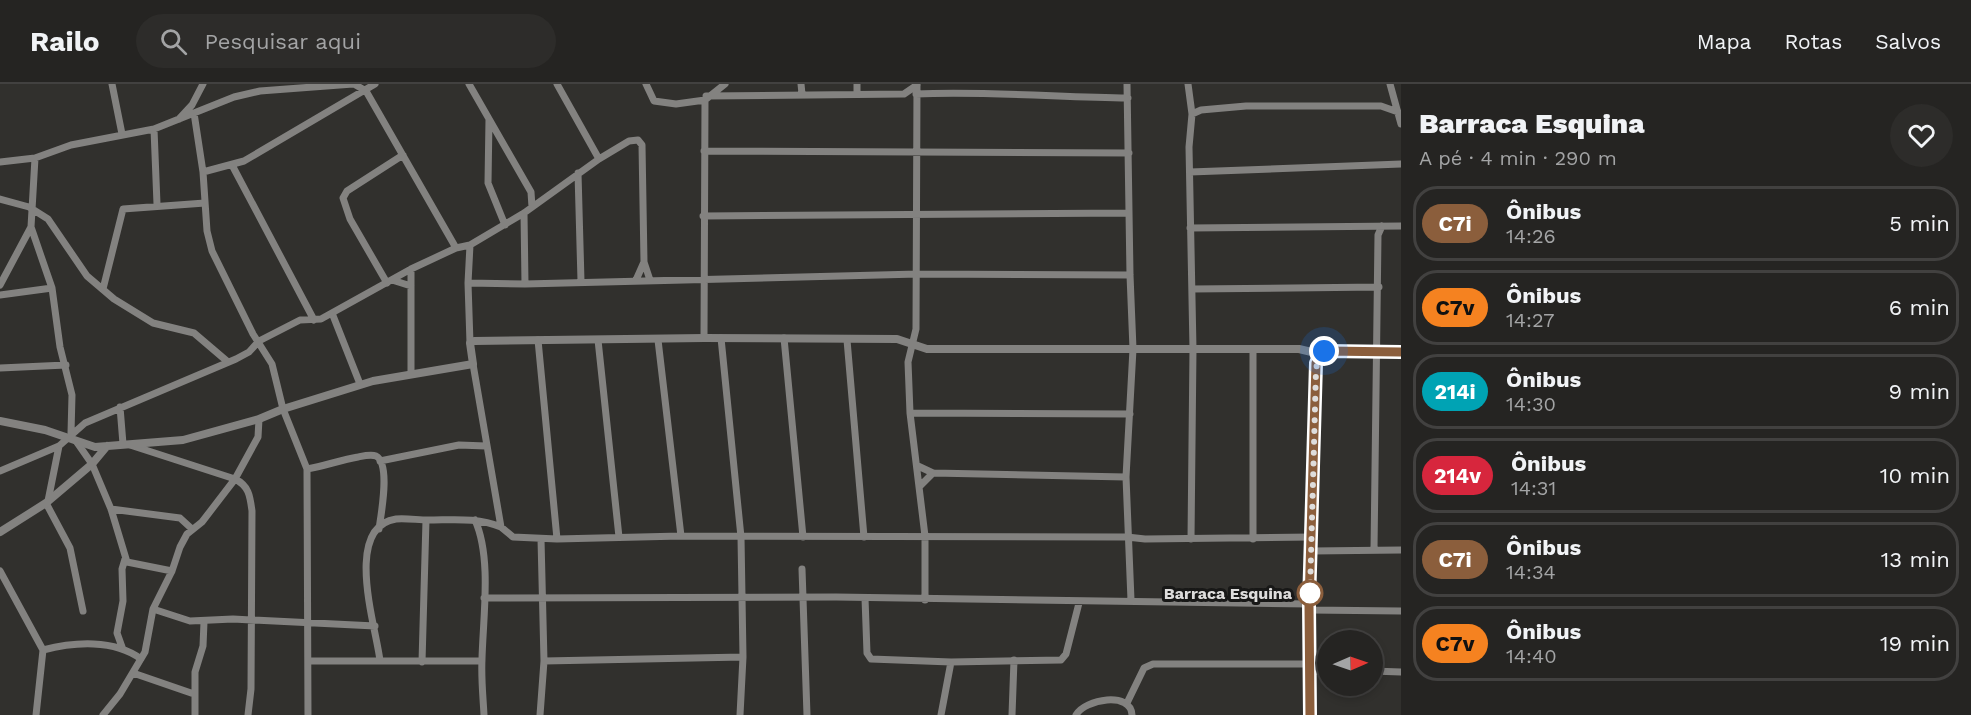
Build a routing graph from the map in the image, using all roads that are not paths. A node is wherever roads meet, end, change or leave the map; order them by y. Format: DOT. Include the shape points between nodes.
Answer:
graph roads {
  1 [pos="112,84"];
  2 [pos="203,84"];
  3 [pos="353,84"];
  4 [pos="375,84"];
  5 [pos="469,84"];
  6 [pos="556,84"];
  7 [pos="646,84"];
  8 [pos="725,84"];
  9 [pos="801,84"];
  10 [pos="857,84"];
  11 [pos="1127,84"];
  12 [pos="1188,84"];
  13 [pos="1390,84"];
  14 [pos="917,85"];
  15 [pos="979,88"];
  16 [pos="366,91"];
  17 [pos="1392,93"];
  18 [pos="802,94"];
  19 [pos="858,94"];
  20 [pos="904,94"];
  21 [pos="705,98"];
  22 [pos="916,98"];
  23 [pos="1128,98"];
  24 [pos="192,105"];
  25 [pos="1190,105"];
  26 [pos="1381,106"];
  27 [pos="1201,110"];
  28 [pos="195,113"];
  29 [pos="1191,114"];
  30 [pos="489,118"];
  31 [pos="1400,118"];
  32 [pos="178,121"];
  33 [pos="154,129"];
  34 [pos="122,134"];
  35 [pos="704,151"];
  36 [pos="1129,153"];
  37 [pos="918,154"];
  38 [pos="403,155"];
  39 [pos="36,158"];
  40 [pos="599,159"];
  41 [pos="0,162"];
  42 [pos="1401,164"];
  43 [pos="232,165"];
  44 [pos="203,172"];
  45 [pos="1190,172"];
  46 [pos="578,173"];
  47 [pos="531,192"];
  48 [pos="545,197"];
  49 [pos="0,199"];
  50 [pos="205,203"];
  51 [pos="157,204"];
  52 [pos="532,207"];
  53 [pos="33,210"];
  54 [pos="524,213"];
  55 [pos="1129,213"];
  56 [pos="918,214"];
  57 [pos="704,216"];
  58 [pos="505,225"];
  59 [pos="1370,226"];
  60 [pos="1382,226"];
  61 [pos="1401,226"];
  62 [pos="31,227"];
  63 [pos="1191,228"];
  64 [pos="1378,235"];
  65 [pos="470,245"];
  66 [pos="456,248"];
  67 [pos="644,262"];
  68 [pos="411,269"];
  69 [pos="918,274"];
  70 [pos="1130,275"];
  71 [pos="705,278"];
  72 [pos="636,280"];
  73 [pos="651,280"];
  74 [pos="390,281"];
  75 [pos="581,281"];
  76 [pos="468,283"];
  77 [pos="525,284"];
  78 [pos="0,285"];
  79 [pos="411,286"];
  80 [pos="1379,287"];
  81 [pos="52,288"];
  82 [pos="103,289"];
  83 [pos="1192,289"];
  84 [pos="0,295"];
  85 [pos="332,313"];
  86 [pos="314,320"];
  87 [pos="704,338"];
  88 [pos="721,338"];
  89 [pos="784,338"];
  90 [pos="538,340"];
  91 [pos="598,340"];
  92 [pos="658,340"];
  93 [pos="847,340"];
  94 [pos="259,341"];
  95 [pos="470,343"];
  96 [pos="912,344"];
  97 [pos="1133,349"];
  98 [pos="1193,349"];
  99 [pos="1253,350"];
  100 [pos="1377,351"];
  101 [pos="1401,352"];
  102 [pos="1320,354"];
  103 [pos="228,362"];
  104 [pos="473,364"];
  105 [pos="66,365"];
  106 [pos="0,368"];
  107 [pos="411,373"];
  108 [pos="360,384"];
  109 [pos="120,407"];
  110 [pos="283,409"];
  111 [pos="910,413"];
  112 [pos="1130,414"];
  113 [pos="259,419"];
  114 [pos="0,421"];
  115 [pos="72,438"];
  116 [pos="124,444"];
  117 [pos="59,446"];
  118 [pos="107,446"];
  119 [pos="486,446"];
  120 [pos="380,461"];
  121 [pos="92,464"];
  122 [pos="918,466"];
  123 [pos="308,469"];
  124 [pos="0,471"];
  125 [pos="933,473"];
  126 [pos="1126,477"];
  127 [pos="235,479"];
  128 [pos="920,486"];
  129 [pos="47,502"];
  130 [pos="111,509"];
  131 [pos="426,520"];
  132 [pos="475,520"];
  133 [pos="501,526"];
  134 [pos="192,529"];
  135 [pos="379,529"];
  136 [pos="0,532"];
  137 [pos="681,536"];
  138 [pos="925,536"];
  139 [pos="619,537"];
  140 [pos="741,537"];
  141 [pos="803,537"];
  142 [pos="864,537"];
  143 [pos="1127,537"];
  144 [pos="1312,537"];
  145 [pos="541,539"];
  146 [pos="557,539"];
  147 [pos="1191,539"];
  148 [pos="1253,539"];
  149 [pos="1312,550"];
  150 [pos="1374,550"];
  151 [pos="1401,550"];
  152 [pos="124,559"];
  153 [pos="802,569"];
  154 [pos="0,571"];
  155 [pos="172,571"];
  156 [pos="543,597"];
  157 [pos="484,598"];
  158 [pos="741,598"];
  159 [pos="865,598"];
  160 [pos="802,599"];
  161 [pos="925,600"];
  162 [pos="1131,600"];
  163 [pos="1079,603"];
  164 [pos="1310,607"];
  165 [pos="153,609"];
  166 [pos="83,611"];
  167 [pos="1401,611"];
  168 [pos="250,620"];
  169 [pos="204,622"];
  170 [pos="307,622"];
  171 [pos="375,626"];
  172 [pos="122,647"];
  173 [pos="43,650"];
  174 [pos="743,657"];
  175 [pos="141,659"];
  176 [pos="1014,660"];
  177 [pos="308,661"];
  178 [pos="380,661"];
  179 [pos="422,662"];
  180 [pos="482,662"];
  181 [pos="544,662"];
  182 [pos="951,662"];
  183 [pos="1310,668"];
  184 [pos="1317,669"];
  185 [pos="1383,671"];
  186 [pos="1401,672"];
  187 [pos="133,673"];
  188 [pos="194,694"];
  189 [pos="1127,703"];
  190 [pos="36,715"];
  191 [pos="103,715"];
  192 [pos="195,715"];
  193 [pos="248,715"];
  194 [pos="308,715"];
  195 [pos="484,715"];
  196 [pos="540,715"];
  197 [pos="740,715"];
  198 [pos="807,715"];
  199 [pos="941,715"];
  200 [pos="1011,715"];
  201 [pos="1076,715"];
  202 [pos="1132,715"];
  203 [pos="1310,715"];
  1 -- 34 [label="street"];
  2 -- 24 [label="street"];
  3 -- 16 [label="street"];
  3 -- 28 [label="street" via="260,92 234,97"];
  4 -- 16 [label="street"];
  5 -- 30 [label="street"];
  6 -- 40 [label="street"];
  7 -- 21 [label="street" via="654,101 676,104"];
  8 -- 21 [label="street"];
  9 -- 18 [label="street"];
  10 -- 19 [label="street"];
  11 -- 23 [label="street"];
  12 -- 25 [label="street"];
  13 -- 17 [label="street"];
  14 -- 20 [label="street"];
  14 -- 22 [label="street"];
  15 -- 22 [label="street"];
  15 -- 23 [label="street" via="1053,97"];
  16 -- 38 [label="street"];
  16 -- 43 [label="street" via="281,142"];
  17 -- 26 [label="street"];
  17 -- 31 [label="street"];
  18 -- 19 [label="street"];
  18 -- 21 [label="street"];
  19 -- 20 [label="street"];
  20 -- 22 [label="street"];
  21 -- 35 [label="street"];
  22 -- 37 [label="street"];
  23 -- 36 [label="street"];
  24 -- 28 [label="street"];
  24 -- 32 [label="street"];
  25 -- 27 [label="street"];
  25 -- 29 [label="street"];
  26 -- 27 [label="street"];
  26 -- 31 [label="street"];
  27 -- 29 [label="street"];
  28 -- 32 [label="street"];
  28 -- 44 [label="street"];
  29 -- 45 [label="street"];
  30 -- 47 [label="street"];
  30 -- 58 [label="street" via="488,183"];
  32 -- 33 [label="street"];
  33 -- 34 [label="street"];
  33 -- 51 [label="street"];
  34 -- 39 [label="street" via="71,145"];
  35 -- 37 [label="street"];
  35 -- 57 [label="street"];
  36 -- 37 [label="street"];
  36 -- 55 [label="street"];
  37 -- 56 [label="street"];
  38 -- 66 [label="street"];
  38 -- 74 [label="street" via="347,191 343,198 350,219"];
  39 -- 41 [label="street"];
  39 -- 53 [label="street"];
  40 -- 46 [label="street"];
  40 -- 67 [label="street" via="629,141 638,140 642,145"];
  42 -- 45 [label="street"];
  43 -- 44 [label="street"];
  43 -- 86 [label="street"];
  44 -- 50 [label="street"];
  45 -- 63 [label="street"];
  46 -- 48 [label="street"];
  46 -- 75 [label="street"];
  47 -- 48 [label="street"];
  47 -- 52 [label="street"];
  48 -- 52 [label="street"];
  49 -- 53 [label="street"];
  50 -- 51 [label="street"];
  50 -- 94 [label="street" via="215,260"];
  51 -- 82 [label="street" via="122,211"];
  52 -- 54 [label="street"];
  53 -- 62 [label="street"];
  53 -- 82 [label="street" via="54,225 87,276"];
  54 -- 58 [label="street"];
  54 -- 77 [label="street"];
  55 -- 56 [label="street"];
  55 -- 70 [label="street"];
  56 -- 57 [label="street"];
  56 -- 69 [label="street"];
  57 -- 71 [label="street"];
  58 -- 65 [label="street"];
  59 -- 60 [label="street"];
  59 -- 63 [label="street"];
  59 -- 64 [label="street"];
  60 -- 61 [label="street"];
  60 -- 64 [label="street"];
  62 -- 78 [label="street"];
  62 -- 81 [label="street"];
  63 -- 83 [label="street"];
  64 -- 80 [label="street"];
  65 -- 66 [label="street"];
  65 -- 76 [label="street"];
  66 -- 68 [label="street"];
  67 -- 72 [label="street"];
  67 -- 73 [label="street"];
  68 -- 74 [label="street"];
  68 -- 79 [label="street"];
  69 -- 70 [label="street"];
  69 -- 71 [label="street"];
  69 -- 96 [label="street"];
  70 -- 97 [label="street"];
  71 -- 73 [label="street"];
  71 -- 87 [label="street"];
  72 -- 73 [label="street"];
  72 -- 75 [label="street"];
  74 -- 79 [label="street"];
  74 -- 85 [label="street"];
  75 -- 77 [label="street"];
  76 -- 77 [label="street"];
  76 -- 95 [label="street"];
  79 -- 107 [label="street"];
  80 -- 83 [label="street"];
  80 -- 100 [label="street"];
  81 -- 84 [label="street"];
  81 -- 105 [label="street"];
  82 -- 103 [label="street" via="142,318 194,333"];
  83 -- 98 [label="street"];
  85 -- 86 [label="street"];
  85 -- 108 [label="street"];
  86 -- 94 [label="street" via="300,320"];
  87 -- 88 [label="street"];
  87 -- 92 [label="street"];
  88 -- 89 [label="street"];
  88 -- 140 [label="street"];
  89 -- 93 [label="street"];
  89 -- 141 [label="street"];
  90 -- 91 [label="street"];
  90 -- 95 [label="street"];
  90 -- 146 [label="street"];
  91 -- 92 [label="street"];
  91 -- 139 [label="street"];
  92 -- 137 [label="street"];
  93 -- 96 [label="street" via="897,339"];
  93 -- 142 [label="street"];
  94 -- 103 [label="street" via="249,352"];
  94 -- 110 [label="street" via="272,364"];
  95 -- 104 [label="street"];
  96 -- 97 [label="street" via="927,349"];
  96 -- 111 [label="street" via="908,362"];
  97 -- 98 [label="street"];
  97 -- 112 [label="street"];
  98 -- 99 [label="street"];
  98 -- 147 [label="street"];
  99 -- 102 [label="street" via="1299,349"];
  99 -- 148 [label="street"];
  100 -- 101 [label="street"];
  100 -- 102 [label="street"];
  100 -- 150 [label="street"];
  102 -- 144 [label="street" via="1316,370"];
  103 -- 109 [label="street"];
  104 -- 107 [label="street"];
  104 -- 119 [label="street"];
  105 -- 106 [label="street"];
  105 -- 115 [label="street" via="72,395"];
  107 -- 108 [label="street"];
  108 -- 110 [label="street"];
  109 -- 115 [label="street" via="85,423"];
  109 -- 116 [label="street"];
  110 -- 113 [label="street"];
  110 -- 123 [label="street"];
  111 -- 112 [label="street"];
  111 -- 122 [label="street"];
  112 -- 126 [label="street"];
  113 -- 116 [label="street" via="183,440"];
  113 -- 127 [label="street" via="258,437"];
  114 -- 115 [label="street"];
  115 -- 117 [label="street"];
  115 -- 118 [label="street" via="95,447"];
  115 -- 121 [label="street"];
  116 -- 118 [label="street"];
  116 -- 127 [label="street"];
  117 -- 124 [label="street"];
  117 -- 129 [label="street"];
  118 -- 121 [label="street"];
  119 -- 120 [label="street" via="459,445"];
  119 -- 133 [label="street"];
  120 -- 123 [label="street" via="373,455 358,456"];
  120 -- 135 [label="street" via="384,487"];
  121 -- 129 [label="street"];
  121 -- 130 [label="street"];
  122 -- 125 [label="street"];
  122 -- 128 [label="street"];
  123 -- 170 [label="street"];
  125 -- 126 [label="street"];
  125 -- 128 [label="street"];
  126 -- 143 [label="street"];
  127 -- 134 [label="street" via="202,522"];
  127 -- 168 [label="street" via="250,494 252,511"];
  128 -- 138 [label="street"];
  129 -- 136 [label="street"];
  129 -- 166 [label="street" via="70,548"];
  130 -- 134 [label="street" via="180,518"];
  130 -- 152 [label="street"];
  131 -- 132 [label="street"];
  131 -- 135 [label="street" via="396,519"];
  131 -- 179 [label="street"];
  132 -- 133 [label="street"];
  132 -- 157 [label="street" via="482,539"];
  133 -- 145 [label="street" via="513,537"];
  134 -- 155 [label="street" via="180,547"];
  135 -- 171 [label="street" via="366,555 367,594"];
  137 -- 139 [label="street"];
  137 -- 140 [label="street"];
  138 -- 142 [label="street"];
  138 -- 143 [label="street"];
  138 -- 161 [label="street"];
  139 -- 146 [label="street"];
  140 -- 141 [label="street"];
  140 -- 158 [label="street"];
  141 -- 142 [label="street"];
  143 -- 147 [label="street"];
  143 -- 162 [label="street"];
  144 -- 148 [label="street"];
  144 -- 149 [label="street"];
  145 -- 146 [label="street"];
  145 -- 156 [label="street"];
  147 -- 148 [label="street"];
  149 -- 150 [label="street"];
  149 -- 164 [label="street"];
  150 -- 151 [label="street"];
  152 -- 155 [label="street" via="135,565"];
  152 -- 172 [label="street" via="117,633"];
  153 -- 160 [label="street"];
  154 -- 173 [label="street"];
  155 -- 165 [label="street"];
  156 -- 157 [label="street"];
  156 -- 158 [label="street"];
  156 -- 181 [label="street"];
  157 -- 180 [label="street"];
  158 -- 160 [label="street"];
  158 -- 174 [label="street"];
  159 -- 160 [label="street"];
  159 -- 161 [label="street"];
  159 -- 182 [label="street" via="867,653 871,658"];
  160 -- 198 [label="street"];
  161 -- 163 [label="street"];
  162 -- 163 [label="street"];
  162 -- 164 [label="street"];
  163 -- 176 [label="street" via="1064,658 1056,662"];
  164 -- 167 [label="street"];
  164 -- 183 [label="street"];
  165 -- 169 [label="street" via="183,621"];
  165 -- 175 [label="street"];
  168 -- 169 [label="street"];
  168 -- 170 [label="street"];
  168 -- 193 [label="street"];
  169 -- 188 [label="street"];
  170 -- 171 [label="street"];
  170 -- 177 [label="street"];
  171 -- 178 [label="street"];
  172 -- 173 [label="street" via="68,644"];
  172 -- 175 [label="street"];
  173 -- 190 [label="street"];
  174 -- 181 [label="street"];
  174 -- 197 [label="street"];
  175 -- 187 [label="street"];
  176 -- 182 [label="street"];
  176 -- 200 [label="street"];
  177 -- 178 [label="street"];
  177 -- 194 [label="street"];
  178 -- 179 [label="street"];
  179 -- 180 [label="street"];
  180 -- 195 [label="street"];
  181 -- 196 [label="street"];
  182 -- 199 [label="street"];
  183 -- 184 [label="street"];
  183 -- 189 [label="street" via="1153,664 1143,671"];
  183 -- 203 [label="street"];
  185 -- 186 [label="street"];
  187 -- 188 [label="street"];
  187 -- 191 [label="street"];
  188 -- 192 [label="street"];
  189 -- 201 [label="street" via="1093,703 1082,707"];
  189 -- 202 [label="street"];
}
